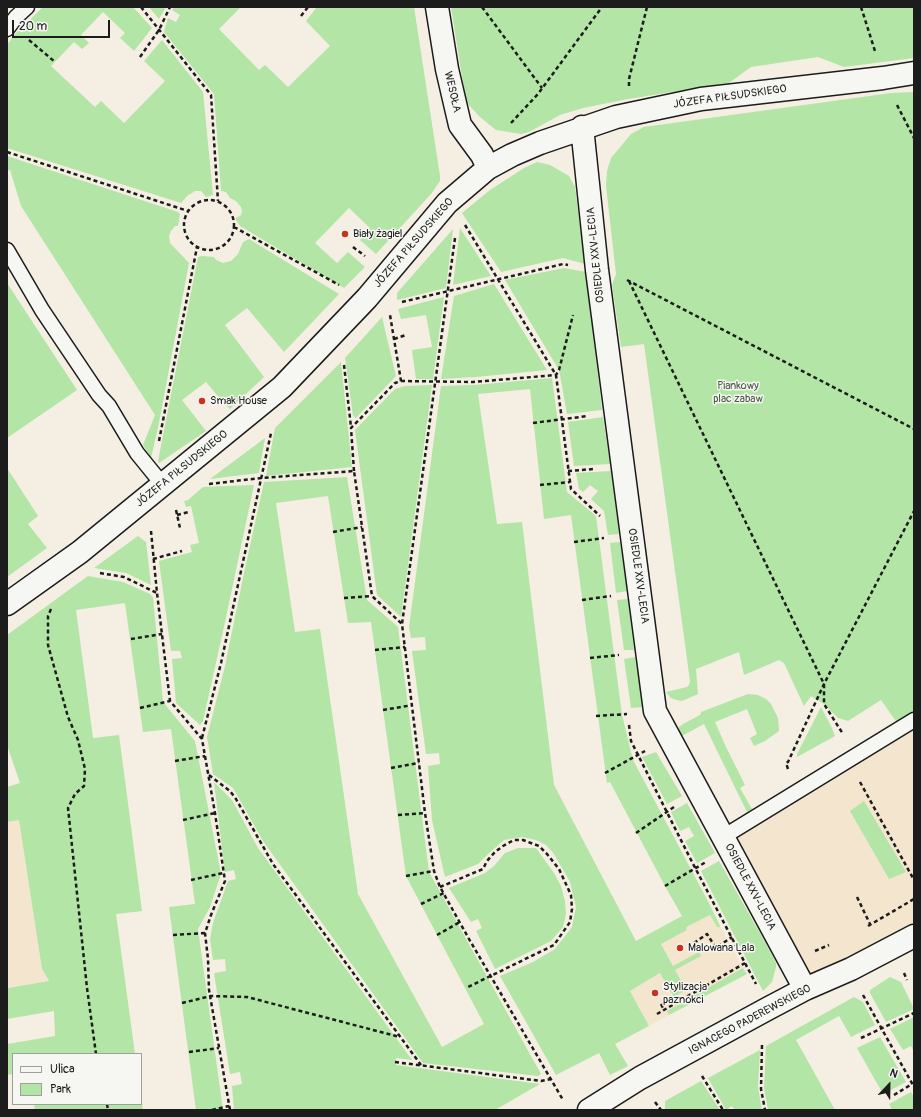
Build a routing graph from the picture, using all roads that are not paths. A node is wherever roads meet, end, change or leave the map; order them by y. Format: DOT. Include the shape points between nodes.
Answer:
graph roads {
  1 [pos="27,7"];
  2 [pos="437,7"];
  3 [pos="7,29"];
  4 [pos="914,73"];
  5 [pos="582,127"];
  6 [pos="485,162"];
  7 [pos="7,250"];
  8 [pos="157,478"];
  9 [pos="7,604"];
  10 [pos="914,720"];
  11 [pos="723,837"];
  12 [pos="914,936"];
  13 [pos="805,989"];
  14 [pos="589,1110"];
  1 -- 3 [label="lane"];
  2 -- 6 [label="street, WESOŁA" via="447,69 460,125"];
  4 -- 5 [label="street, JÓZEFA PIŁSUDSKIEGO" via="700,99"];
  5 -- 6 [label="street, JÓZEFA PIŁSUDSKIEGO" via="512,155"];
  5 -- 11 [label="street, OSIEDLE XXV-LECIA" via="598,276 655,711"];
  6 -- 8 [label="street, JÓZEFA PIŁSUDSKIEGO" via="367,298 282,387"];
  7 -- 8 [label="lane" via="42,310 109,406 137,453"];
  8 -- 9 [label="street, JÓZEFA PIŁSUDSKIEGO" via="80,552"];
  10 -- 11 [label="lane"];
  11 -- 13 [label="street, OSIEDLE XXV-LECIA"];
  12 -- 13 [label="street, IGNACEGO PADEREWSKIEGO" via="851,969"];
  13 -- 14 [label="street, IGNACEGO PADEREWSKIEGO" via="640,1078"];
}
